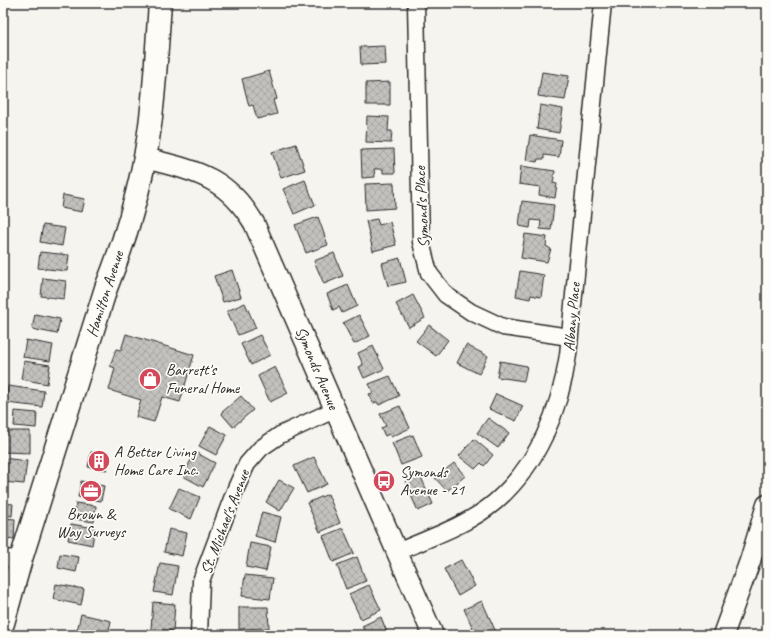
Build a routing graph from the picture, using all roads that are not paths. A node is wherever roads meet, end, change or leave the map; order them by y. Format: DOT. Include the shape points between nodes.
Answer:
graph roads {
  1 [pos="160,3"];
  2 [pos="416,3"];
  3 [pos="603,3"];
  4 [pos="145,158"];
  5 [pos="570,337"];
  6 [pos="334,410"];
  7 [pos="767,505"];
  8 [pos="397,552"];
  9 [pos="13,565"];
  10 [pos="3,623"];
  11 [pos="14,635"];
  12 [pos="199,635"];
  13 [pos="433,635"];
  14 [pos="723,635"];
  1 -- 4 [label="main road, Hamilton Avenue" via="155,76"];
  2 -- 5 [label="street, Symond's Place" via="421,242 429,273 446,295 471,312 503,328"];
  3 -- 5 [label="street, Albany Place"];
  4 -- 6 [label="street, Symonds Avenue" via="196,172 214,180 225,187 245,208 267,248"];
  4 -- 9 [label="main road, Hamilton Avenue" via="115,266"];
  5 -- 8 [label="street, Albany Place" via="564,381 556,412 546,436 515,481 494,503 471,518"];
  6 -- 8 [label="street, Symonds Avenue"];
  6 -- 12 [label="street, St. Michael's Avenue" via="280,435 261,448 247,464 201,581"];
  7 -- 14 [label="street"];
  8 -- 13 [label="street, Symonds Avenue"];
  9 -- 10 [label="main road, Hamilton Avenue"];
  9 -- 11 [label="main road, Hamilton Avenue"];
}
